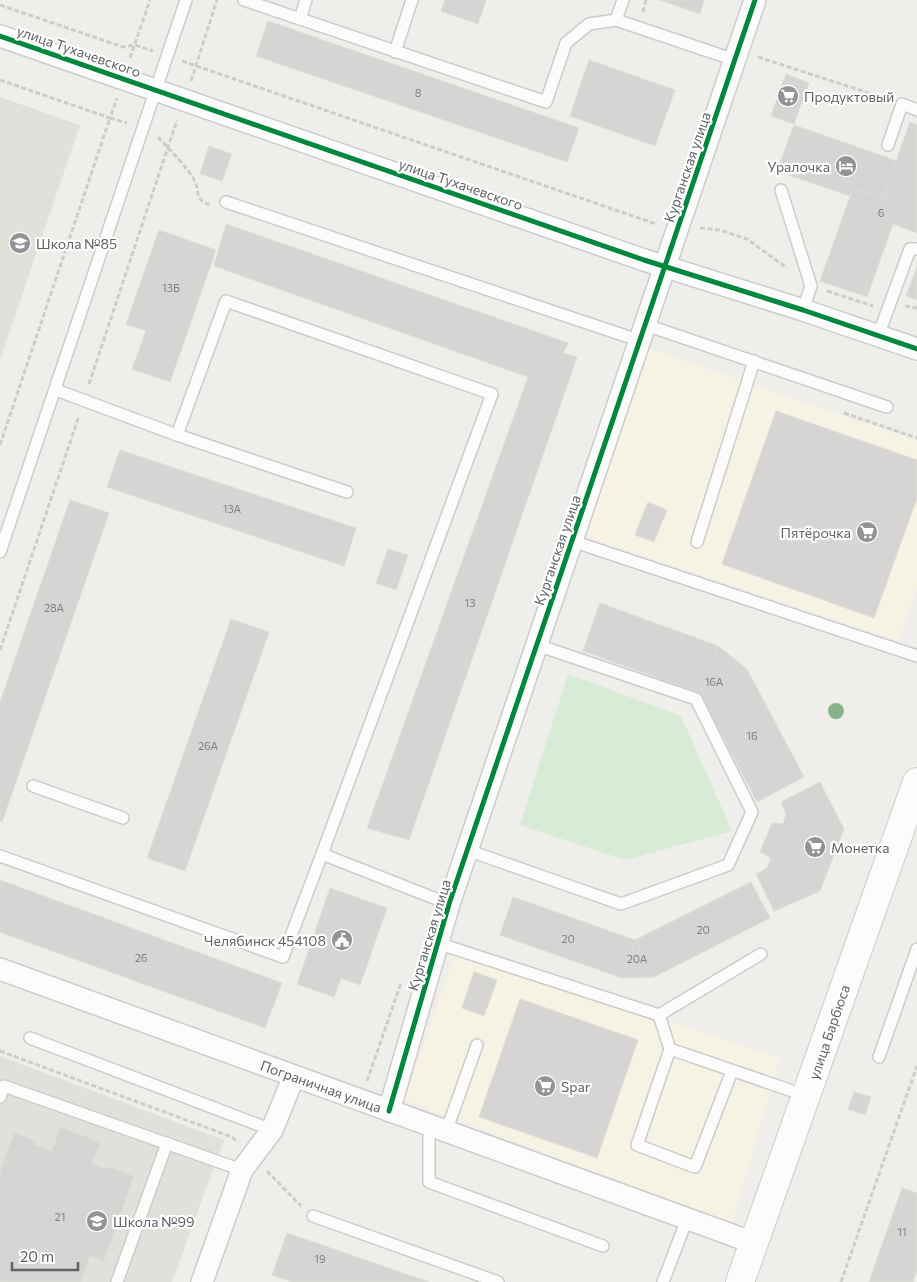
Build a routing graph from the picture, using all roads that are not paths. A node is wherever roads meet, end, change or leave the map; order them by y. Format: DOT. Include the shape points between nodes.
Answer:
graph roads {
  1 [pos="186,0"];
  2 [pos="244,0"];
  3 [pos="306,0"];
  4 [pos="412,0"];
  5 [pos="623,0"];
  6 [pos="755,0"];
  7 [pos="300,19"];
  8 [pos="616,20"];
  9 [pos="0,36"];
  10 [pos="395,52"];
  11 [pos="737,55"];
  12 [pos="155,89"];
  13 [pos="917,110"];
  14 [pos="888,146"];
  15 [pos="782,190"];
  16 [pos="226,202"];
  17 [pos="917,249"];
  18 [pos="664,267"];
  19 [pos="803,310"];
  20 [pos="643,333"];
  21 [pos="878,336"];
  22 [pos="917,349"];
  23 [pos="754,362"];
  24 [pos="56,390"];
  25 [pos="887,407"];
  26 [pos="177,434"];
  27 [pos="347,492"];
  28 [pos="572,541"];
  29 [pos="697,542"];
  30 [pos="0,552"];
  31 [pos="537,645"];
  32 [pos="917,656"];
  33 [pos="917,782"];
  34 [pos="33,786"];
  35 [pos="123,818"];
  36 [pos="467,850"];
  37 [pos="322,854"];
  38 [pos="0,856"];
  39 [pos="449,904"];
  40 [pos="438,943"];
  41 [pos="917,949"];
  42 [pos="761,954"];
  43 [pos="0,969"];
  44 [pos="659,1015"];
  45 [pos="30,1038"];
  46 [pos="477,1045"];
  47 [pos="670,1049"];
  48 [pos="879,1057"];
  49 [pos="732,1071"];
  50 [pos="294,1076"];
  51 [pos="807,1096"];
  52 [pos="0,1097"];
  53 [pos="390,1111"];
  54 [pos="438,1128"];
  55 [pos="272,1130"];
  56 [pos="167,1144"];
  57 [pos="247,1163"];
  58 [pos="313,1216"];
  59 [pos="687,1219"];
  60 [pos="754,1243"];
  61 [pos="603,1246"];
  62 [pos="118,1282"];
  63 [pos="202,1282"];
  64 [pos="498,1282"];
  65 [pos="663,1282"];
  66 [pos="740,1282"];
  1 -- 12 [label="lane"];
  2 -- 7 [label="lane"];
  3 -- 7 [label="lane"];
  4 -- 10 [label="lane"];
  5 -- 8 [label="lane"];
  6 -- 11 [label="street, Курганская улица"];
  7 -- 10 [label="lane"];
  8 -- 10 [label="lane" via="589,24 566,43 546,102"];
  8 -- 11 [label="lane"];
  9 -- 12 [label="street, улица Тухачевского"];
  11 -- 18 [label="street, Курганская улица"];
  12 -- 18 [label="street, улица Тухачевского"];
  12 -- 24 [label="lane"];
  13 -- 14 [label="lane" via="902,104"];
  15 -- 19 [label="lane" via="811,286"];
  16 -- 20 [label="lane"];
  17 -- 21 [label="lane" via="910,249"];
  18 -- 19 [label="street, улица Тухачевского"];
  18 -- 20 [label="street, Курганская улица"];
  19 -- 21 [label="street, улица Тухачевского"];
  20 -- 23 [label="lane"];
  20 -- 28 [label="street, Курганская улица"];
  21 -- 22 [label="street, улица Тухачевского"];
  23 -- 25 [label="lane"];
  23 -- 29 [label="lane"];
  24 -- 26 [label="lane"];
  24 -- 30 [label="lane"];
  26 -- 27 [label="lane"];
  26 -- 37 [label="lane" via="226,301 492,394"];
  28 -- 31 [label="street, Курганская улица"];
  28 -- 32 [label="lane"];
  31 -- 36 [label="street, Курганская улица"];
  31 -- 36 [label="lane" via="696,699 752,812 728,865 621,904"];
  33 -- 51 [label="street, улица Барбюса"];
  34 -- 35 [label="lane"];
  36 -- 39 [label="street, Курганская улица"];
  37 -- 38 [label="lane" via="283,957"];
  37 -- 39 [label="lane"];
  39 -- 40 [label="street, Курганская улица"];
  40 -- 44 [label="lane"];
  40 -- 53 [label="street, Курганская улица"];
  41 -- 48 [label="lane"];
  42 -- 44 [label="lane"];
  43 -- 50 [label="street, Пограничная улица"];
  44 -- 47 [label="lane"];
  45 -- 55 [label="lane"];
  46 -- 54 [label="lane"];
  47 -- 49 [label="lane"];
  47 -- 49 [label="lane" via="637,1145 695,1167"];
  49 -- 51 [label="lane"];
  50 -- 53 [label="street, Пограничная улица"];
  50 -- 55 [label="street"];
  51 -- 60 [label="street, улица Барбюса"];
  52 -- 56 [label="lane" via="4,1086"];
  53 -- 54 [label="street, Пограничная улица"];
  54 -- 59 [label="street, Пограничная улица"];
  54 -- 61 [label="lane" via="429,1182"];
  55 -- 57 [label="street"];
  56 -- 57 [label="lane"];
  56 -- 62 [label="lane"];
  57 -- 63 [label="street"];
  58 -- 64 [label="lane"];
  59 -- 60 [label="street, Пограничная улица"];
  59 -- 65 [label="lane"];
  60 -- 66 [label="street, улица Барбюса"];
}
